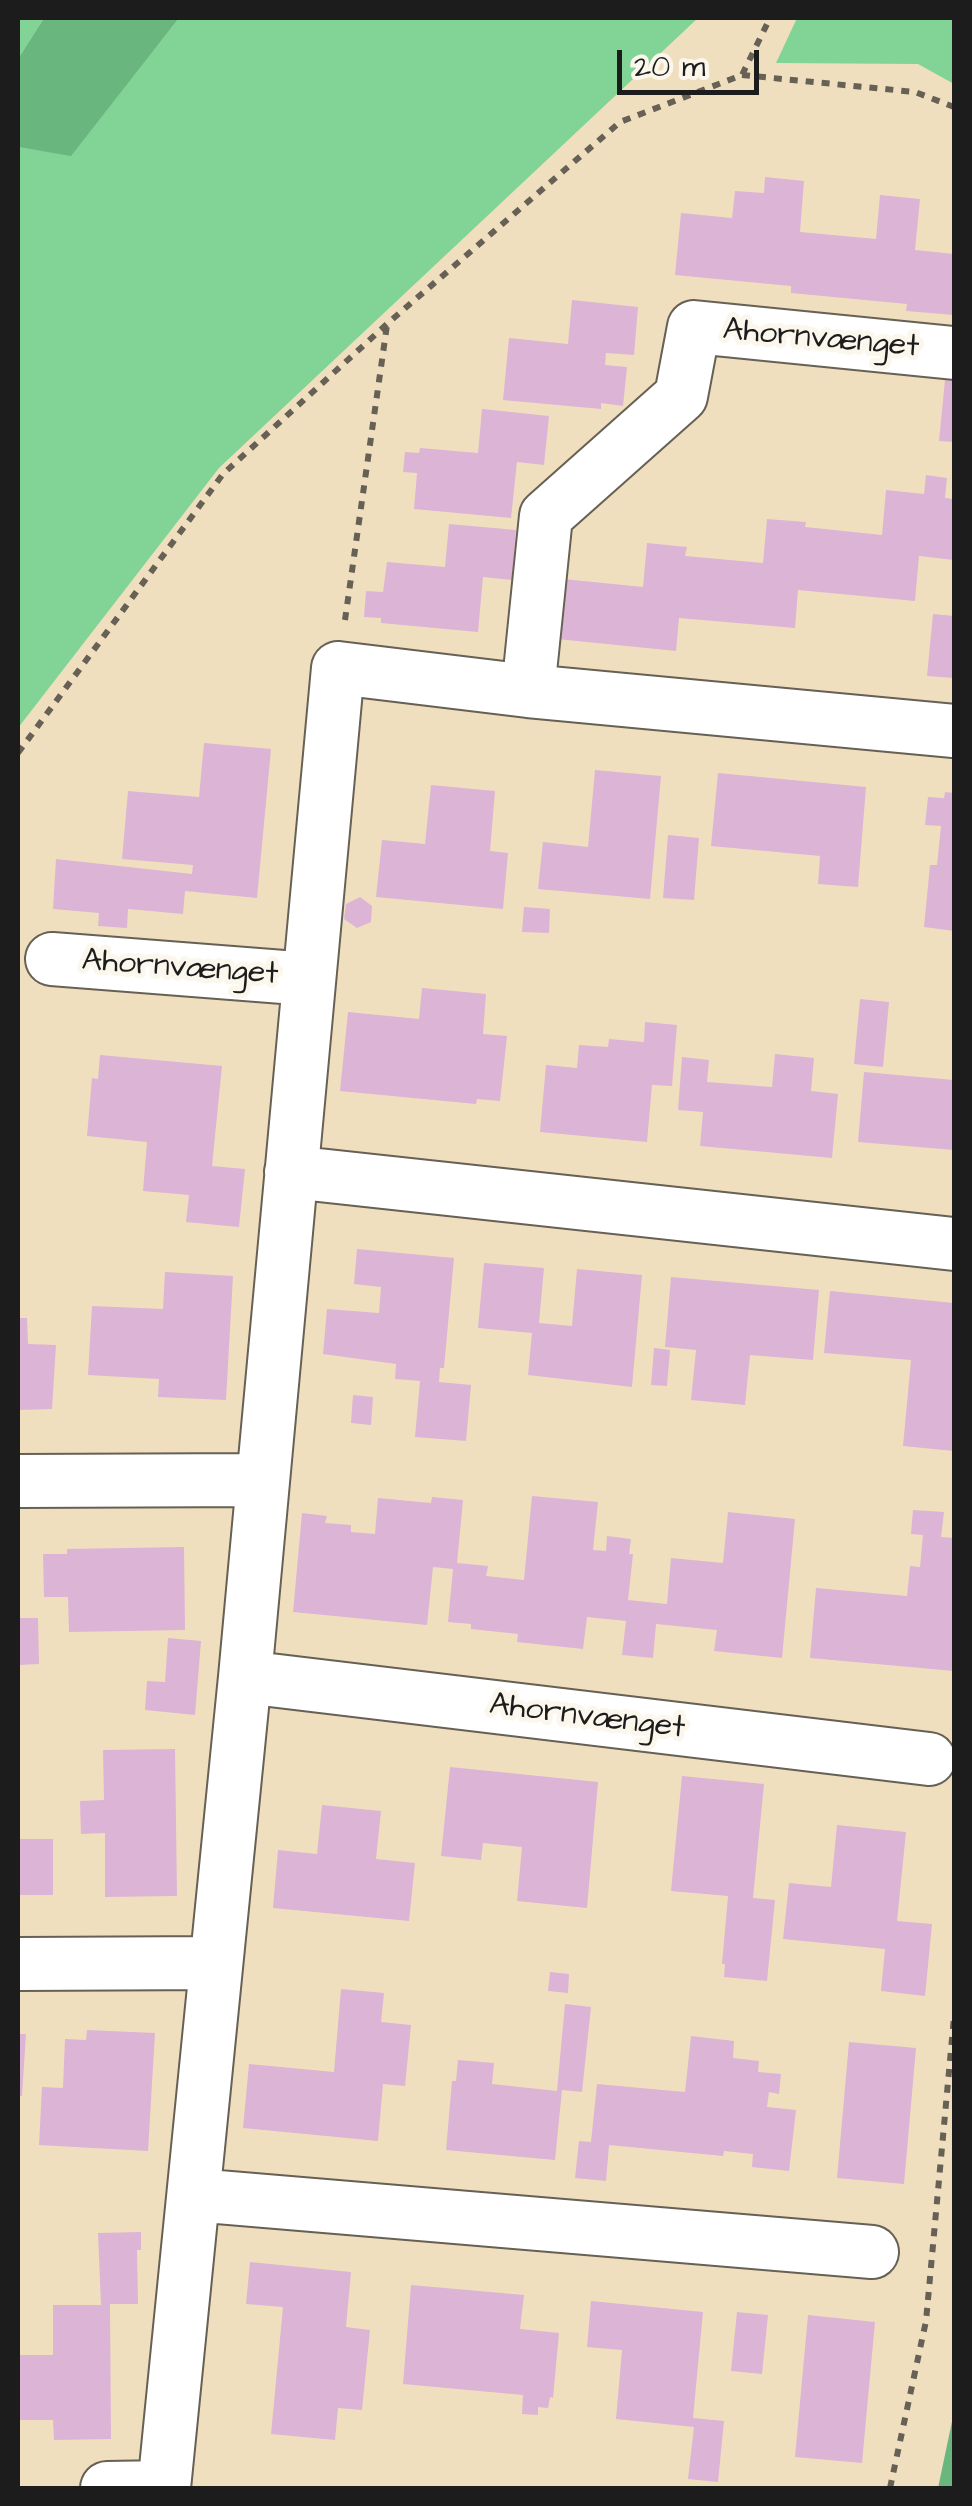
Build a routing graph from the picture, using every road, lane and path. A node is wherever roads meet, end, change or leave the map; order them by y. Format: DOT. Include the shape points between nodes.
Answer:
graph roads {
  1 [pos="770,18"];
  2 [pos="742,75"];
  3 [pos="954,107"];
  4 [pos="387,324"];
  5 [pos="954,352"];
  6 [pos="338,668"];
  7 [pos="528,691"];
  8 [pos="954,732"];
  9 [pos="18,753"];
  10 [pos="52,960"];
  11 [pos="309,979"];
  12 [pos="291,1172"];
  13 [pos="954,1244"];
  14 [pos="262,1480"];
  15 [pos="18,1481"];
  16 [pos="245,1677"];
  17 [pos="929,1759"];
  18 [pos="216,1963"];
  19 [pos="18,1964"];
  20 [pos="954,2017"];
  21 [pos="194,2195"];
  22 [pos="872,2252"];
  23 [pos="107,2488"];
  24 [pos="164,2488"];
  25 [pos="890,2488"];
  1 -- 2 [label="path"];
  2 -- 3 [label="path" via="916,92"];
  2 -- 4 [label="path" via="620,122"];
  4 -- 6 [label="path"];
  4 -- 9 [label="path" via="222,474"];
  5 -- 7 [label="street, Ahornvænget" via="694,328 681,396 546,516"];
  6 -- 7 [label="street"];
  6 -- 11 [label="street, Ahornvænget"];
  7 -- 8 [label="street"];
  10 -- 11 [label="street, Ahornvænget"];
  11 -- 12 [label="street, Ahornvænget"];
  12 -- 13 [label="street"];
  12 -- 14 [label="street, Ahornvænget"];
  14 -- 15 [label="street"];
  14 -- 16 [label="street, Ahornvænget"];
  16 -- 17 [label="street, Ahornvænget"];
  16 -- 18 [label="street, Ahornvænget"];
  18 -- 19 [label="street"];
  18 -- 21 [label="street, Ahornvænget"];
  20 -- 25 [label="path" via="926,2321"];
  21 -- 22 [label="street"];
  21 -- 24 [label="street, Ahornvænget"];
  23 -- 24 [label="street, Ahornvænget"];
}
